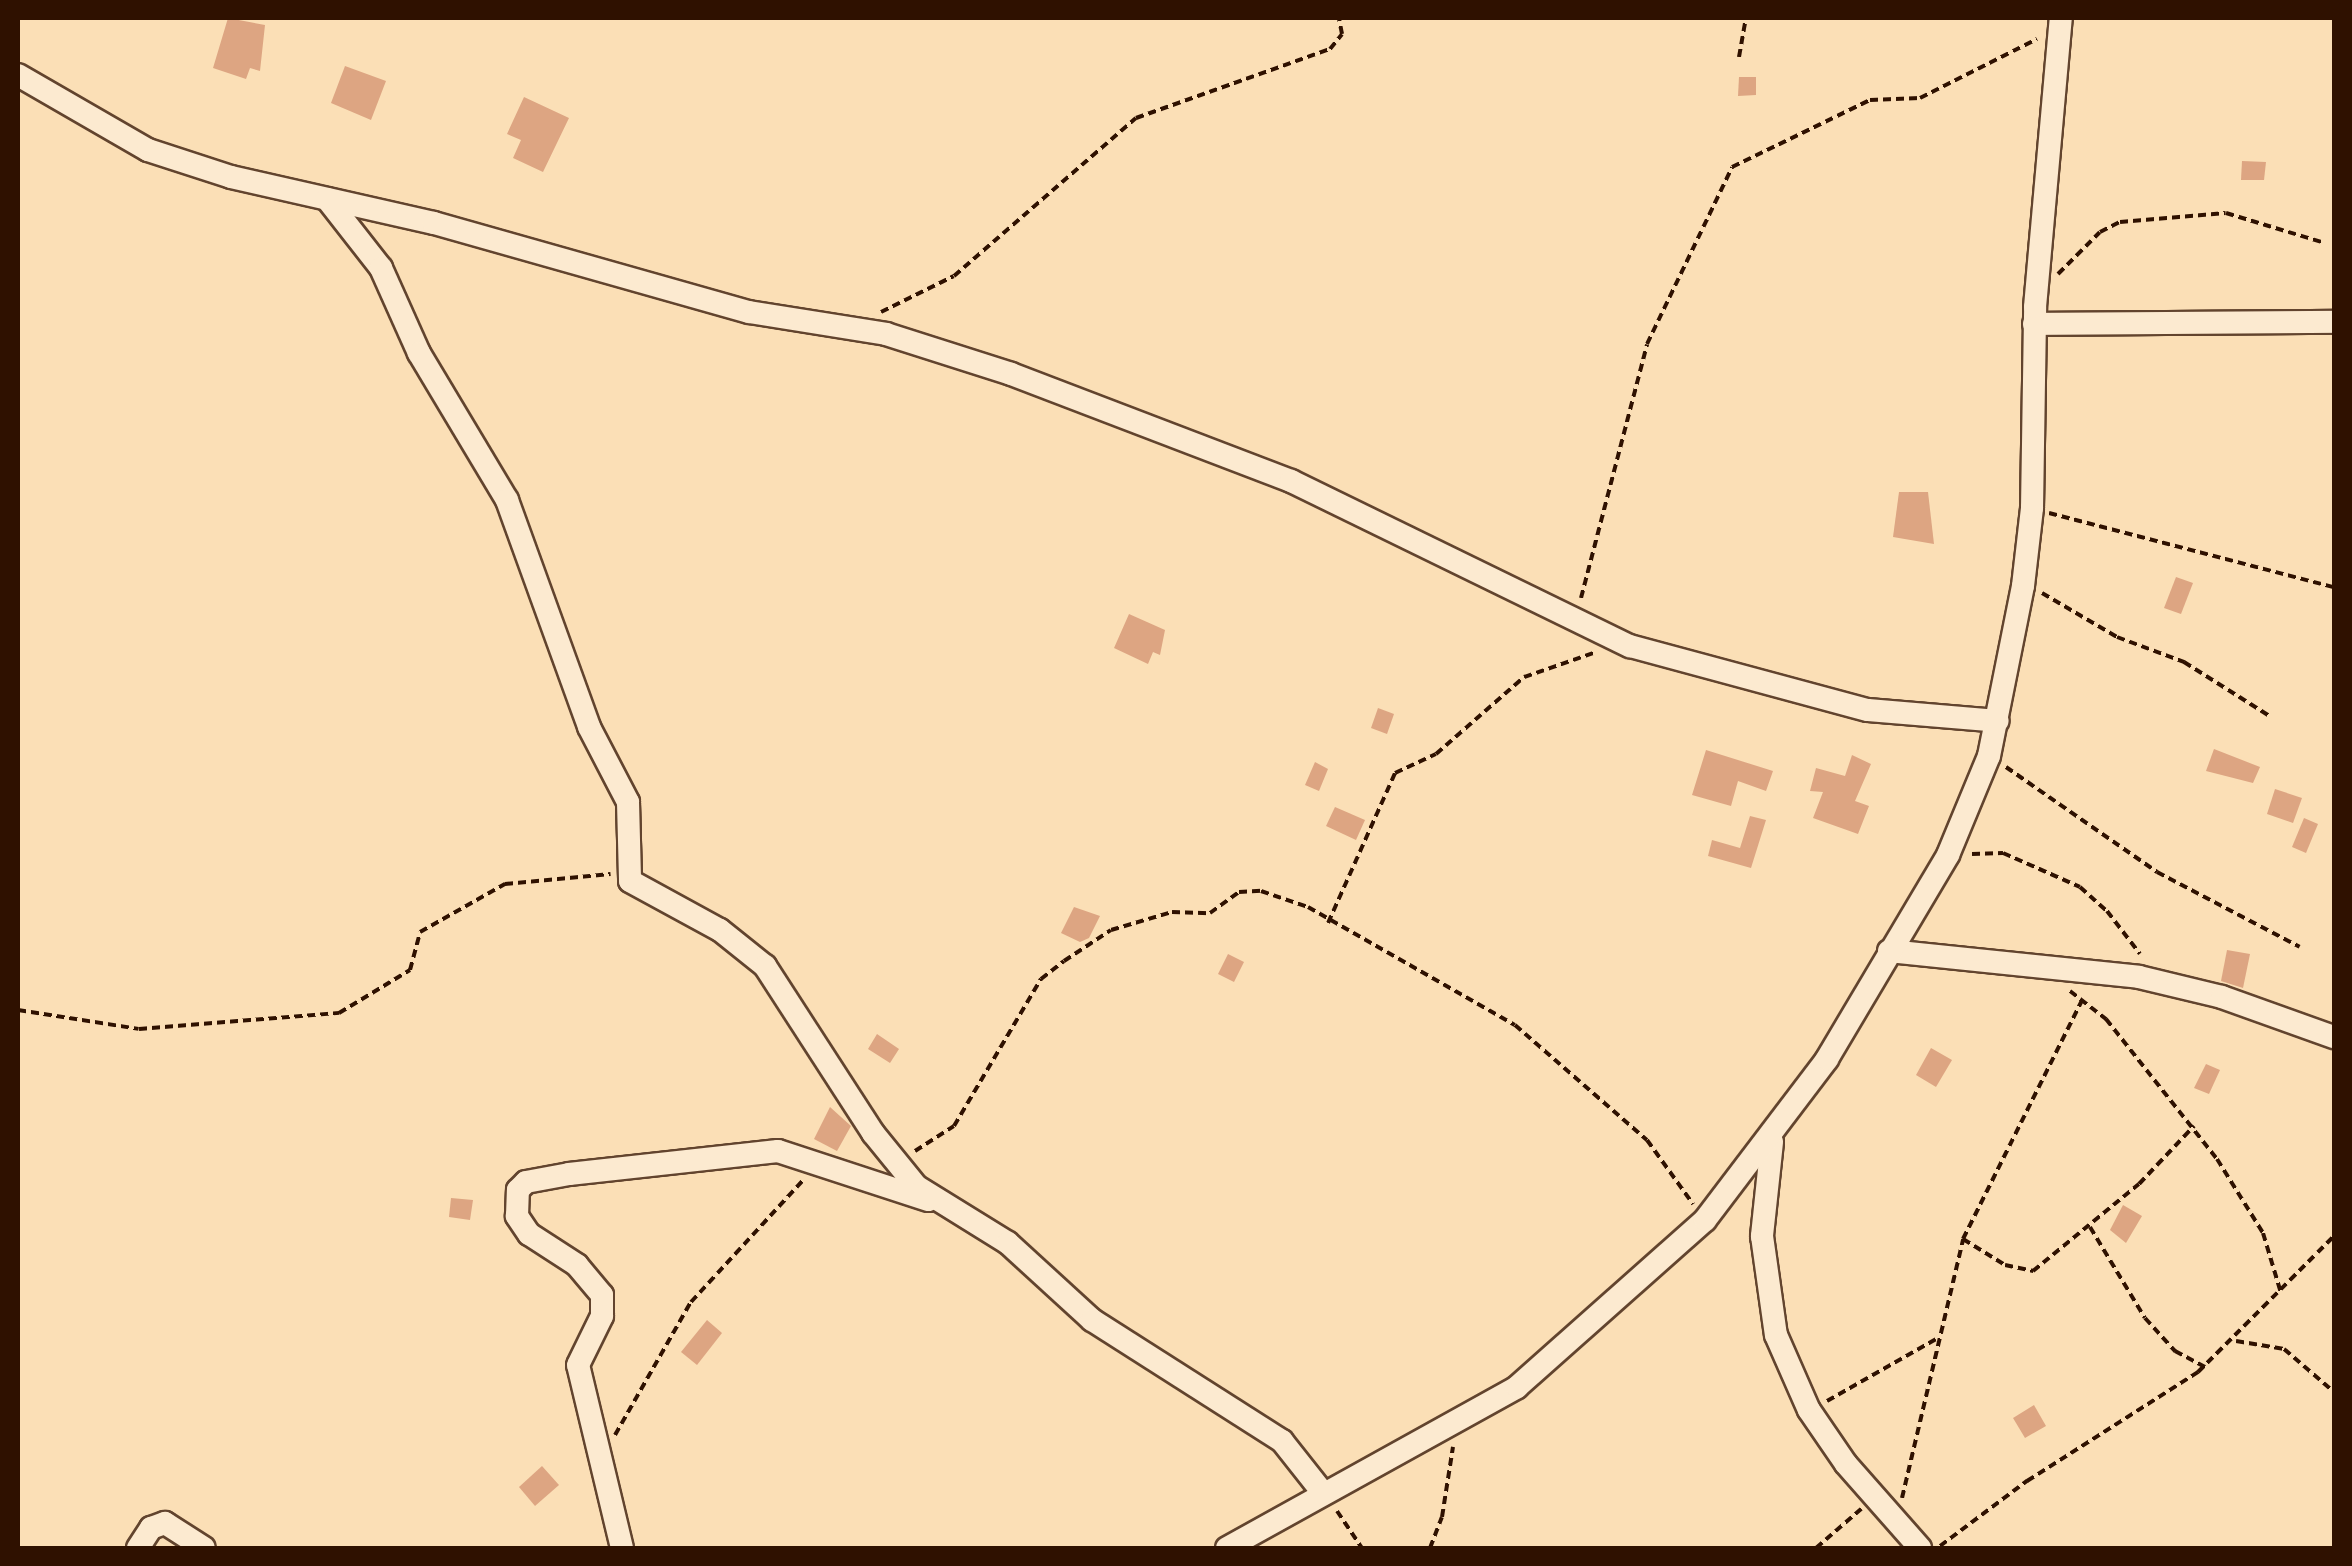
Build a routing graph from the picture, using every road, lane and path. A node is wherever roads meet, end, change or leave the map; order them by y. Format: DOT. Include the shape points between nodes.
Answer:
graph roads {
  1 [pos="1339,18"];
  2 [pos="1746,18"];
  3 [pos="2060,24"];
  4 [pos="1739,57"];
  5 [pos="18,75"];
  6 [pos="327,198"];
  7 [pos="2325,242"];
  8 [pos="2057,276"];
  9 [pos="2334,322"];
  10 [pos="2034,324"];
  11 [pos="855,326"];
  12 [pos="2032,508"];
  13 [pos="2023,586"];
  14 [pos="2334,587"];
  15 [pos="1576,623"];
  16 [pos="1630,646"];
  17 [pos="2271,717"];
  18 [pos="1998,721"];
  19 [pos="1989,756"];
  20 [pos="1948,855"];
  21 [pos="626,872"];
  22 [pos="1328,923"];
  23 [pos="2300,947"];
  24 [pos="1890,952"];
  25 [pos="2170,985"];
  26 [pos="2067,990"];
  27 [pos="2083,998"];
  28 [pos="18,1010"];
  29 [pos="2334,1037"];
  30 [pos="2194,1126"];
  31 [pos="1772,1138"];
  32 [pos="892,1157"];
  33 [pos="823,1163"];
  34 [pos="936,1203"];
  35 [pos="1705,1220"];
  36 [pos="2090,1228"];
  37 [pos="2334,1236"];
  38 [pos="1963,1239"];
  39 [pos="2281,1292"];
  40 [pos="1938,1338"];
  41 [pos="2236,1341"];
  42 [pos="2205,1367"];
  43 [pos="2334,1392"];
  44 [pos="1809,1410"];
  45 [pos="1454,1423"];
  46 [pos="603,1456"];
  47 [pos="1323,1493"];
  48 [pos="1871,1495"];
  49 [pos="1895,1525"];
  50 [pos="138,1548"];
  51 [pos="204,1548"];
  52 [pos="622,1548"];
  53 [pos="1227,1548"];
  54 [pos="1362,1548"];
  55 [pos="1422,1548"];
  56 [pos="1432,1548"];
  57 [pos="1816,1548"];
  58 [pos="1920,1548"];
  59 [pos="1936,1548"];
  1 -- 11 [label="path" via="1342,34 1330,49 1136,118 954,276"];
  2 -- 4 [label="path"];
  3 -- 10 [label="street"];
  3 -- 15 [label="path" via="1920,98 1870,100 1732,167 1648,344"];
  5 -- 6 [label="street" via="148,150"];
  6 -- 11 [label="street" via="749,312"];
  6 -- 21 [label="street" via="381,268 418,353 508,500 589,727 628,802"];
  7 -- 8 [label="path" via="2226,213 2120,222 2100,232"];
  9 -- 10 [label="street"];
  10 -- 12 [label="street"];
  11 -- 15 [label="street" via="1011,374 1291,481"];
  12 -- 13 [label="street"];
  12 -- 14 [label="path"];
  13 -- 17 [label="path" via="2117,637 2184,662"];
  13 -- 18 [label="street"];
  15 -- 16 [label="street"];
  16 -- 18 [label="street" via="1868,710"];
  16 -- 22 [label="path" via="1549,663 1492,700 1424,762 1395,773"];
  18 -- 19 [label="street"];
  19 -- 20 [label="street"];
  19 -- 23 [label="path" via="2157,872"];
  20 -- 24 [label="street"];
  20 -- 25 [label="path" via="2003,853 2080,888"];
  21 -- 28 [label="path" via="505,884 420,932 410,970 338,1013 139,1029"];
  21 -- 32 [label="street" via="658,902 720,930 765,966"];
  22 -- 32 [label="path" via="1288,898 1238,892 1210,913 1172,912 1111,930 1041,979 954,1126 940,1140"];
  22 -- 35 [label="path" via="1515,1025 1646,1140"];
  24 -- 25 [label="street"];
  24 -- 31 [label="street"];
  25 -- 29 [label="street"];
  26 -- 27 [label="path"];
  27 -- 30 [label="path"];
  27 -- 38 [label="path"];
  30 -- 36 [label="path"];
  30 -- 39 [label="path" via="2263,1233"];
  31 -- 35 [label="street"];
  31 -- 44 [label="street" via="1763,1195 1765,1288 1776,1335"];
  32 -- 34 [label="street"];
  33 -- 34 [label="street"];
  33 -- 46 [label="path" via="691,1302"];
  33 -- 46 [label="street" via="778,1151 555,1176 518,1190 517,1216 529,1234 577,1265 602,1295 602,1316 578,1365"];
  34 -- 47 [label="street" via="1008,1243 1092,1320 1282,1441"];
  35 -- 45 [label="street" via="1556,1356"];
  36 -- 38 [label="path" via="2033,1271 2005,1265"];
  36 -- 42 [label="path" via="2145,1318 2175,1351"];
  37 -- 39 [label="path"];
  38 -- 40 [label="path"];
  39 -- 41 [label="path"];
  40 -- 44 [label="path"];
  40 -- 49 [label="path"];
  41 -- 42 [label="path"];
  41 -- 43 [label="path" via="2284,1349"];
  42 -- 59 [label="path"];
  44 -- 48 [label="street"];
  45 -- 47 [label="street"];
  45 -- 56 [label="path"];
  46 -- 52 [label="street"];
  47 -- 53 [label="street"];
  47 -- 54 [label="path"];
  48 -- 49 [label="street"];
  48 -- 57 [label="path"];
  49 -- 58 [label="street"];
  50 -- 51 [label="street" via="151,1528 164,1524"];
  55 -- 56 [label="path"];
}
